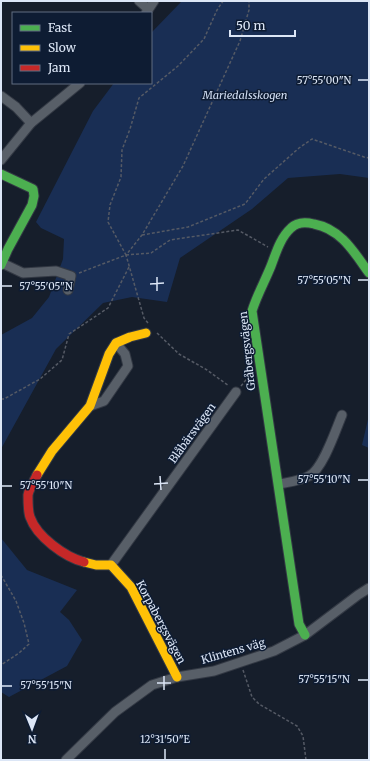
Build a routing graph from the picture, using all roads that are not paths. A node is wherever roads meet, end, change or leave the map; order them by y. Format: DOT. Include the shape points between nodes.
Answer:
graph roads {
  1 [pos="139,1"];
  2 [pos="154,1"];
  3 [pos="147,11"];
  4 [pos="79,84"];
  5 [pos="1,96"];
  6 [pos="31,123"];
  7 [pos="1,160"];
  8 [pos="1,174"];
  9 [pos="1,264"];
  10 [pos="369,273"];
  11 [pos="68,290"];
  12 [pos="148,329"];
  13 [pos="116,343"];
  14 [pos="236,392"];
  15 [pos="90,406"];
  16 [pos="342,415"];
  17 [pos="279,484"];
  18 [pos="112,565"];
  19 [pos="369,588"];
  20 [pos="305,635"];
  21 [pos="177,677"];
  22 [pos="66,760"];
  1 -- 3 [label="street"];
  2 -- 3 [label="street"];
  4 -- 6 [label="street"];
  5 -- 6 [label="street"];
  6 -- 7 [label="street"];
  8 -- 9 [label="street" via="32,189 34,196 32,205"];
  9 -- 11 [label="street" via="22,274 56,271 71,276"];
  10 -- 17 [label="street, Gråbergsvägen" via="338,233 316,224 300,222 289,230 255,301 252,311"];
  12 -- 13 [label="street"];
  13 -- 15 [label="street" via="109,354"];
  13 -- 15 [label="street" via="125,354 128,366 104,401"];
  14 -- 18 [label="street, Blåbärsvägen"];
  15 -- 18 [label="street" via="52,450 38,472 28,494 30,517 39,532 57,549 76,560 96,565"];
  16 -- 17 [label="street" via="322,461 311,475"];
  17 -- 20 [label="street, Gråbergsvägen" via="299,624"];
  18 -- 21 [label="street, Korpabergsvägen" via="131,588"];
  19 -- 20 [label="street, Klintens väg"];
  20 -- 21 [label="street, Klintens väg" via="274,651 214,671"];
  21 -- 22 [label="street, Klintens väg" via="152,685 115,712"];
}
